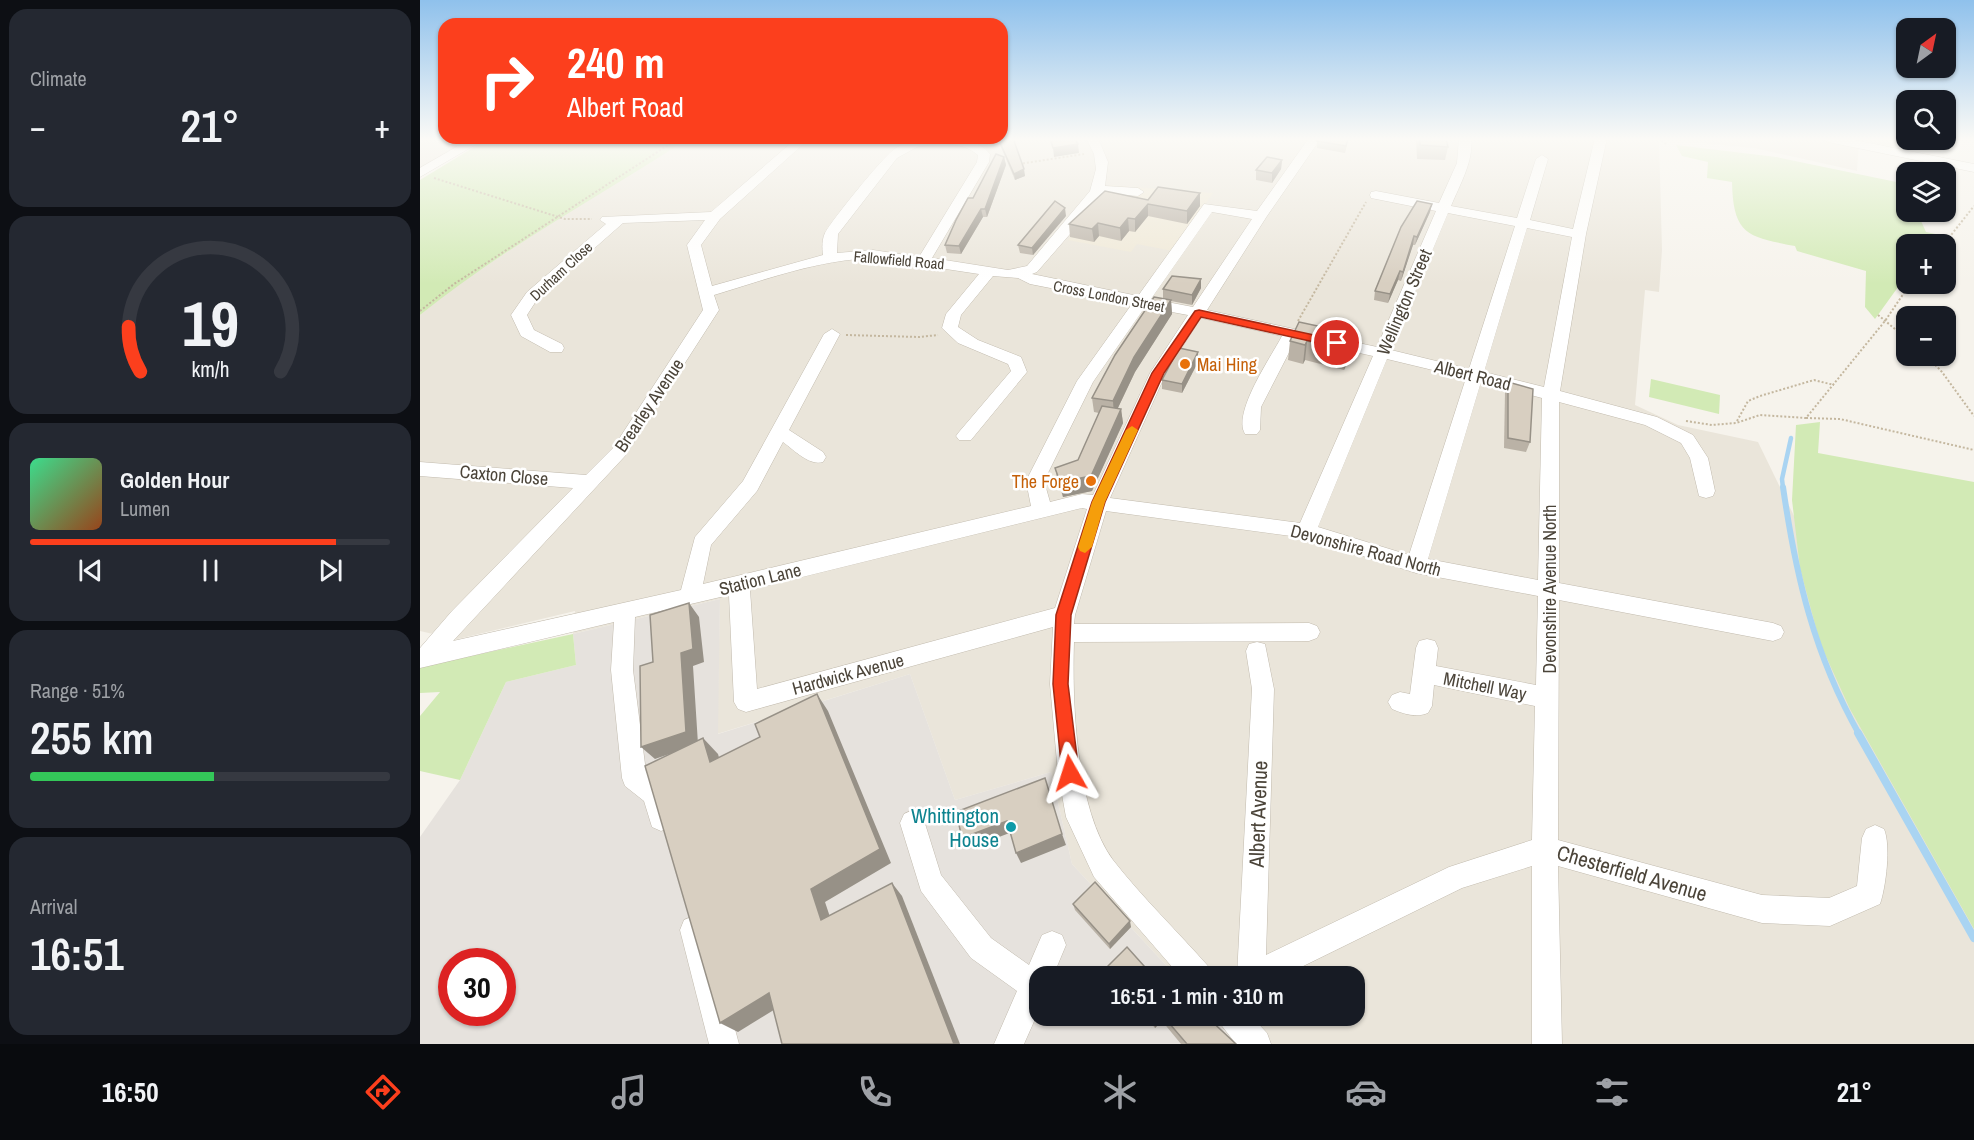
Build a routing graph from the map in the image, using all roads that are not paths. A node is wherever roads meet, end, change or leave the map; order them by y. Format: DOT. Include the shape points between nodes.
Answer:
graph roads {
  1 [pos="748,187"];
  2 [pos="868,187"];
  3 [pos="969,187"];
  4 [pos="1281,187"];
  5 [pos="1453,187"];
  6 [pos="1533,187"];
  7 [pos="1590,187"];
  8 [pos="1098,189"];
  9 [pos="1138,192"];
  10 [pos="1376,195"];
  11 [pos="1444,208"];
  12 [pos="715,216"];
  13 [pos="1260,216"];
  14 [pos="1522,224"];
  15 [pos="1579,234"];
  16 [pos="831,258"];
  17 [pos="924,260"];
  18 [pos="989,271"];
  19 [pos="1021,273"];
  20 [pos="708,292"];
  21 [pos="1140,303"];
  22 [pos="1199,313"];
  23 [pos="1292,333"];
  24 [pos="832,334"];
  25 [pos="556,348"];
  26 [pos="1383,353"];
  27 [pos="1475,375"];
  28 [pos="1551,394"];
  29 [pos="1251,430"];
  30 [pos="780,432"];
  31 [pos="965,436"];
  32 [pos="817,457"];
  33 [pos="420,469"];
  34 [pos="588,482"];
  35 [pos="1706,491"];
  36 [pos="1099,502"];
  37 [pos="1042,510"];
  38 [pos="1306,531"];
  39 [pos="1416,565"];
  40 [pos="739,585"];
  41 [pos="1548,590"];
  42 [pos="690,596"];
  43 [pos="625,610"];
  44 [pos="1063,624"];
  45 [pos="1309,632"];
  46 [pos="1773,632"];
  47 [pos="1427,648"];
  48 [pos="1257,651"];
  49 [pos="423,657"];
  50 [pos="1423,673"];
  51 [pos="1548,698"];
  52 [pos="1400,702"];
  53 [pos="913,823"];
  54 [pos="1875,838"];
  55 [pos="667,839"];
  56 [pos="1545,849"];
  57 [pos="687,906"];
  58 [pos="1052,945"];
  59 [pos="1043,966"];
  60 [pos="1189,966"];
  61 [pos="1252,966"];
  62 [pos="1273,966"];
  63 [pos="1029,982"];
  64 [pos="1029,998"];
  65 [pos="1241,1026"];
  66 [pos="724,1044"];
  67 [pos="1009,1044"];
  68 [pos="1256,1044"];
  69 [pos="1547,1044"];
  1 -- 12 [label="street, Brearley Avenue"];
  2 -- 16 [label="street" via="831,234"];
  3 -- 17 [label="street"];
  4 -- 13 [label="street"];
  5 -- 11 [label="street, Wellington Street"];
  6 -- 14 [label="street"];
  7 -- 15 [label="street, Devonshire Avenue North"];
  8 -- 9 [label="street"];
  8 -- 19 [label="street" via="1038,263"];
  10 -- 11 [label="street"];
  11 -- 14 [label="street"];
  11 -- 26 [label="street, Wellington Street"];
  12 -- 20 [label="street, Brearley Avenue" via="694,245"];
  12 -- 25 [label="street, Durham Close" via="613,220 532,295 519,315 527,333"];
  13 -- 21 [label="street" via="1209,207"];
  13 -- 22 [label="street"];
  14 -- 15 [label="street"];
  14 -- 27 [label="street"];
  15 -- 28 [label="street, Devonshire Avenue North"];
  16 -- 17 [label="street, Fallowfield Road" via="873,254"];
  16 -- 20 [label="street, Fallowfield Road"];
  17 -- 18 [label="street, Fallowfield Road"];
  18 -- 19 [label="street, Fallowfield Road"];
  18 -- 31 [label="street" via="954,314 950,328 974,346 1015,361 1019,372"];
  19 -- 21 [label="street, Cross London Street" via="1030,280"];
  20 -- 34 [label="street, Brearley Avenue" via="711,310 677,364 619,452"];
  21 -- 22 [label="street, Cross London Street"];
  21 -- 37 [label="street" via="1085,381 1035,481"];
  22 -- 23 [label="street, Albert Road"];
  22 -- 36 [label="street" via="1158,373"];
  23 -- 26 [label="street, Albert Road"];
  23 -- 29 [label="street" via="1252,407"];
  24 -- 30 [label="street"];
  26 -- 27 [label="street, Albert Road"];
  26 -- 38 [label="street, Wellington Street"];
  27 -- 28 [label="street, Albert Road"];
  27 -- 39 [label="street"];
  28 -- 35 [label="street, Albert Road" via="1651,422 1687,440 1699,458"];
  28 -- 41 [label="street, Devonshire Avenue North"];
  30 -- 32 [label="street"];
  30 -- 42 [label="street" via="750,486 702,542"];
  33 -- 34 [label="street, Caxton Close"];
  34 -- 49 [label="street, Brearley Avenue"];
  36 -- 37 [label="street, Station Lane" via="1082,501"];
  36 -- 38 [label="street, Devonshire Road North"];
  36 -- 44 [label="street"];
  37 -- 40 [label="street, Station Lane"];
  38 -- 39 [label="street, Devonshire Road North"];
  39 -- 41 [label="street, Devonshire Road North"];
  40 -- 42 [label="street, Station Lane"];
  40 -- 44 [label="street, Hardwick Avenue" via="746,702"];
  41 -- 46 [label="street, Devonshire Road North"];
  41 -- 51 [label="street, Devonshire Avenue North"];
  42 -- 43 [label="street, Station Lane"];
  43 -- 49 [label="street, Station Lane"];
  43 -- 55 [label="street" via="622,670 634,778 654,794"];
  44 -- 45 [label="street"];
  44 -- 60 [label="street" via="1060,684 1079,817 1103,868"];
  47 -- 50 [label="street"];
  48 -- 61 [label="street, Albert Avenue" via="1263,689"];
  50 -- 51 [label="street, Mitchell Way"];
  50 -- 52 [label="street" via="1420,706"];
  51 -- 56 [label="street, Devonshire Avenue North"];
  53 -- 63 [label="street" via="930,882 981,948"];
  54 -- 56 [label="street, Chesterfield Avenue" via="1870,894 1830,912 1762,909"];
  56 -- 62 [label="street, Chesterfield Avenue" via="1458,876"];
  56 -- 69 [label="street, Devonshire Avenue North"];
  57 -- 66 [label="street"];
  58 -- 59 [label="street"];
  64 -- 67 [label="street"];
  65 -- 68 [label="street"];
}
